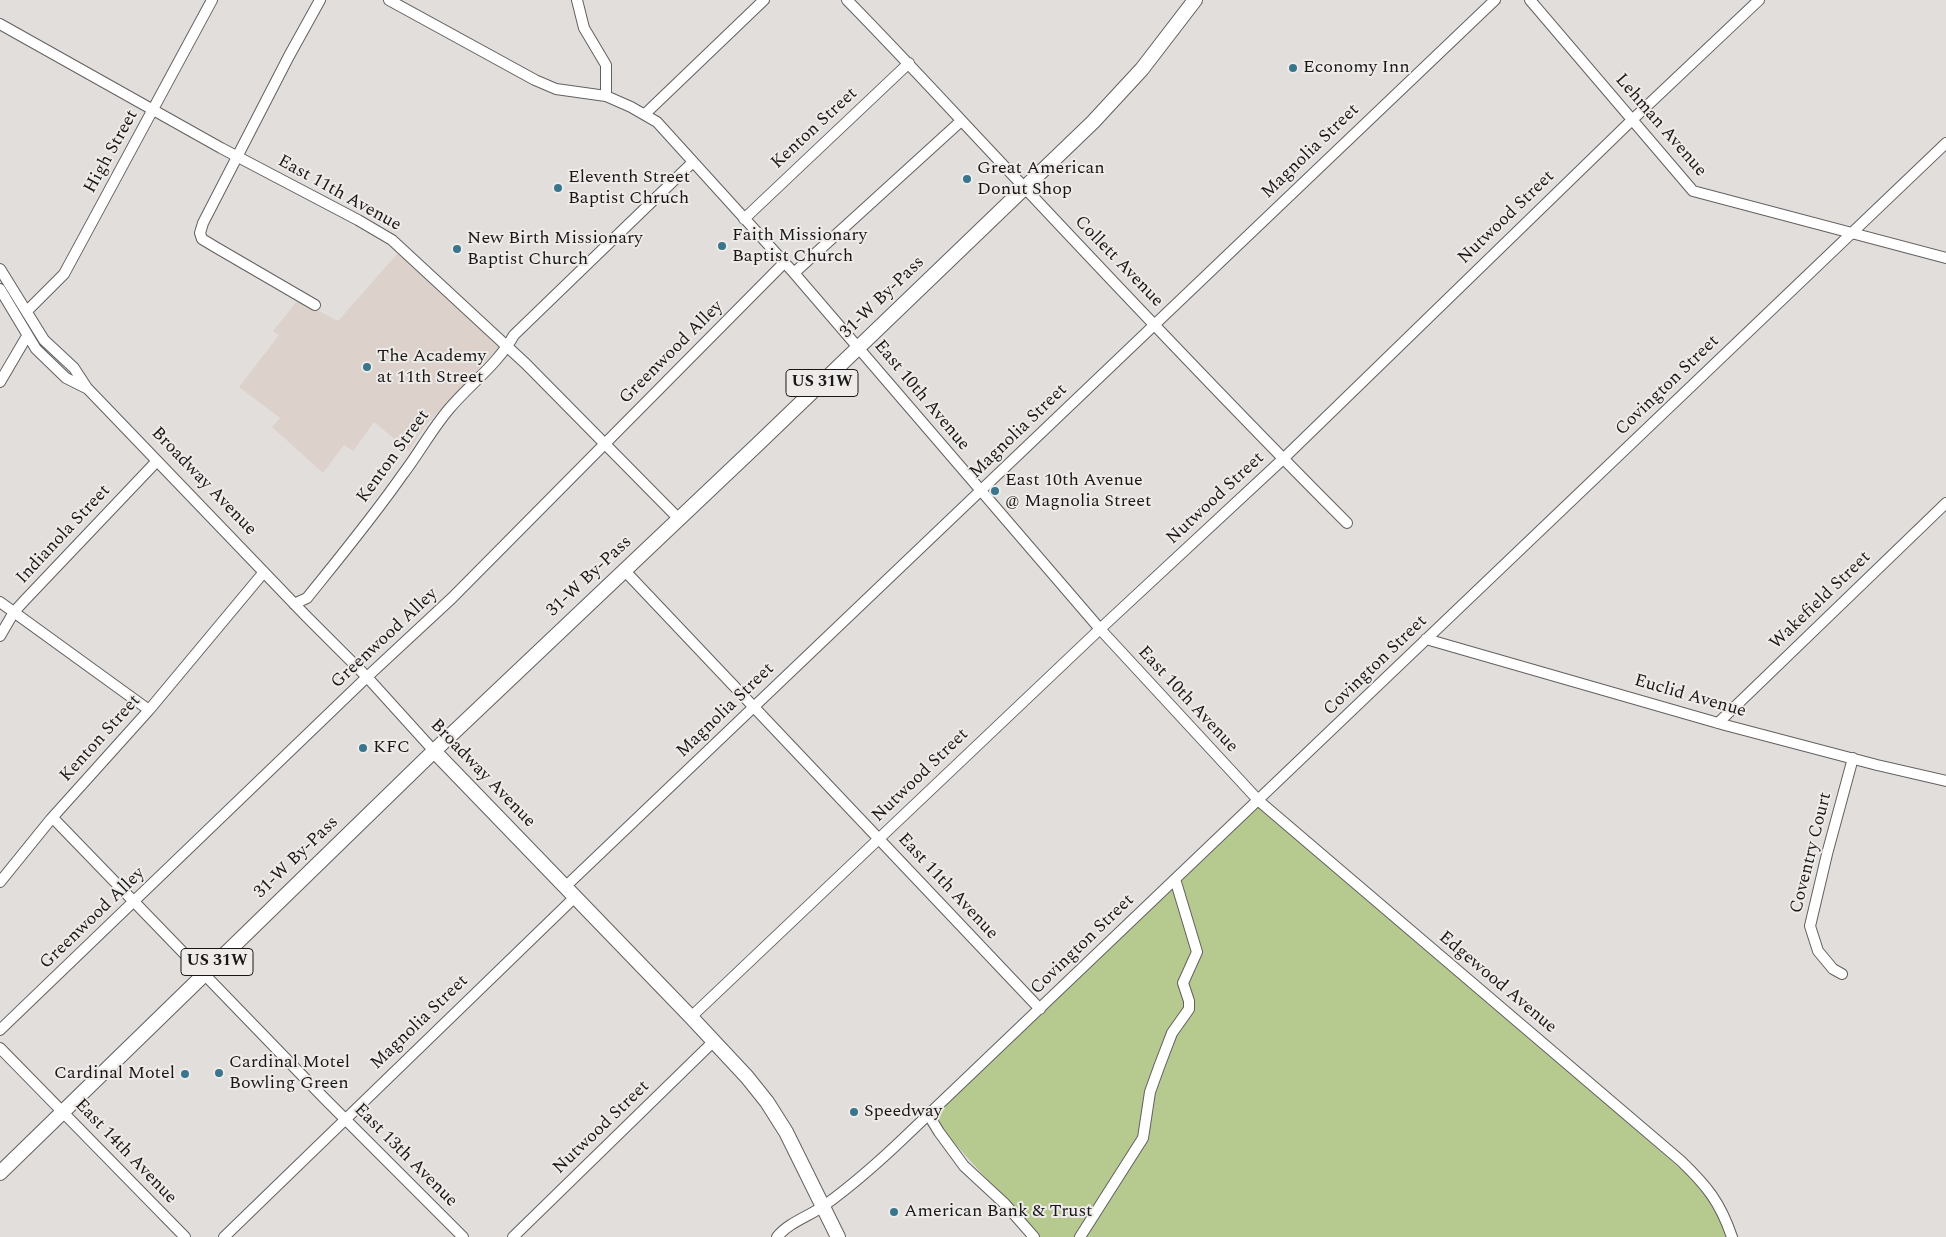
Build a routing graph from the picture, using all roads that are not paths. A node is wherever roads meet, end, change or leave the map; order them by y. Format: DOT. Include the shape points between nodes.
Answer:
graph roads {
  1 [pos="212,0"];
  2 [pos="320,0"];
  3 [pos="389,0"];
  4 [pos="577,0"];
  5 [pos="764,0"];
  6 [pos="846,0"];
  7 [pos="1195,0"];
  8 [pos="1495,0"];
  9 [pos="1530,0"];
  10 [pos="1759,0"];
  11 [pos="0,24"];
  12 [pos="908,63"];
  13 [pos="606,96"];
  14 [pos="154,109"];
  15 [pos="645,114"];
  16 [pos="1632,120"];
  17 [pos="962,121"];
  18 [pos="1946,143"];
  19 [pos="238,156"];
  20 [pos="693,162"];
  21 [pos="1024,188"];
  22 [pos="744,219"];
  23 [pos="1852,232"];
  24 [pos="1946,258"];
  25 [pos="784,263"];
  26 [pos="0,269"];
  27 [pos="794,273"];
  28 [pos="0,289"];
  29 [pos="315,305"];
  30 [pos="27,311"];
  31 [pos="1154,324"];
  32 [pos="27,336"];
  33 [pos="507,347"];
  34 [pos="859,348"];
  35 [pos="0,382"];
  36 [pos="87,388"];
  37 [pos="605,444"];
  38 [pos="1283,458"];
  39 [pos="157,461"];
  40 [pos="981,492"];
  41 [pos="1946,503"];
  42 [pos="679,519"];
  43 [pos="1347,523"];
  44 [pos="624,570"];
  45 [pos="264,572"];
  46 [pos="0,602"];
  47 [pos="294,604"];
  48 [pos="14,612"];
  49 [pos="1100,629"];
  50 [pos="0,636"];
  51 [pos="1426,639"];
  52 [pos="367,677"];
  53 [pos="753,707"];
  54 [pos="149,710"];
  55 [pos="1718,723"];
  56 [pos="434,752"];
  57 [pos="1853,758"];
  58 [pos="1946,781"];
  59 [pos="1258,801"];
  60 [pos="53,818"];
  61 [pos="879,838"];
  62 [pos="1175,880"];
  63 [pos="0,882"];
  64 [pos="570,892"];
  65 [pos="135,902"];
  66 [pos="204,974"];
  67 [pos="1842,974"];
  68 [pos="1040,1009"];
  69 [pos="691,1017"];
  70 [pos="0,1030"];
  71 [pos="714,1041"];
  72 [pos="0,1048"];
  73 [pos="63,1112"];
  74 [pos="928,1114"];
  75 [pos="345,1118"];
  76 [pos="0,1173"];
  77 [pos="824,1207"];
  78 [pos="185,1237"];
  79 [pos="224,1237"];
  80 [pos="462,1237"];
  81 [pos="513,1237"];
  82 [pos="777,1237"];
  83 [pos="838,1237"];
  84 [pos="1034,1237"];
  85 [pos="1080,1237"];
  86 [pos="1732,1237"];
  1 -- 14 [label="street, High Street"];
  2 -- 19 [label="street"];
  3 -- 13 [label="street, East 10th Avenue" via="535,80 556,88"];
  4 -- 13 [label="street" via="584,28 606,65"];
  5 -- 15 [label="street"];
  6 -- 12 [label="street, Collett Avenue"];
  7 -- 21 [label="main road, 31-W By-Pass / US 31W" via="1142,69 1093,122"];
  8 -- 31 [label="street, Magnolia Street"];
  9 -- 16 [label="street, Lehman Avenue"];
  10 -- 16 [label="street, Nutwood Street"];
  11 -- 14 [label="street, East 11th Avenue"];
  12 -- 17 [label="street, Collett Avenue"];
  12 -- 22 [label="street, Kenton Street"];
  13 -- 15 [label="street, East 10th Avenue"];
  14 -- 19 [label="street, East 11th Avenue"];
  14 -- 30 [label="street, High Street" via="64,274"];
  15 -- 20 [label="street, East 10th Avenue"];
  16 -- 23 [label="street, Lehman Avenue" via="1692,191"];
  16 -- 38 [label="street, Nutwood Street"];
  17 -- 21 [label="street, Collett Avenue"];
  17 -- 27 [label="street"];
  18 -- 23 [label="street, Covington Street"];
  19 -- 29 [label="street" via="200,230 201,237"];
  19 -- 33 [label="street, East 11th Avenue" via="392,240"];
  20 -- 22 [label="street, East 10th Avenue"];
  20 -- 33 [label="street, Kenton Street" via="550,299 514,335"];
  21 -- 31 [label="street, Collett Avenue"];
  21 -- 34 [label="main road, 31-W By-Pass / US 31W"];
  22 -- 25 [label="street, East 10th Avenue"];
  23 -- 24 [label="street, Lehman Avenue"];
  23 -- 51 [label="street, Covington Street"];
  25 -- 27 [label="street, East 10th Avenue"];
  25 -- 37 [label="street, Greenwood Alley"];
  26 -- 30 [label="street, Broadway Avenue"];
  27 -- 34 [label="street, East 10th Avenue"];
  28 -- 32 [label="street, Broadway Avenue"];
  30 -- 36 [label="street, Broadway Avenue" via="44,340 74,368"];
  31 -- 38 [label="street, Collett Avenue"];
  31 -- 40 [label="street, Magnolia Street"];
  32 -- 35 [label="street"];
  32 -- 36 [label="street, Broadway Avenue" via="66,378"];
  33 -- 37 [label="street, East 11th Avenue"];
  33 -- 47 [label="street, Kenton Street" via="450,408 362,530 307,598"];
  34 -- 40 [label="street, East 10th Avenue"];
  34 -- 42 [label="main road, 31-W By-Pass / US 31W"];
  36 -- 39 [label="street, Broadway Avenue"];
  37 -- 42 [label="street, East 11th Avenue"];
  37 -- 52 [label="street, Greenwood Alley" via="458,592"];
  38 -- 43 [label="street, Collett Avenue"];
  38 -- 49 [label="street, Nutwood Street"];
  39 -- 45 [label="street, Broadway Avenue"];
  39 -- 48 [label="street, Indianola Street"];
  40 -- 49 [label="street, East 10th Avenue"];
  40 -- 53 [label="street, Magnolia Street"];
  41 -- 55 [label="street, Wakefield Street"];
  42 -- 44 [label="main road, 31-W By-Pass / US 31W"];
  44 -- 53 [label="street, East 11th Avenue"];
  44 -- 56 [label="main road, 31-W By-Pass / US 31W"];
  45 -- 47 [label="street, Broadway Avenue"];
  45 -- 54 [label="street, Kenton Street"];
  46 -- 48 [label="street"];
  47 -- 52 [label="street, Broadway Avenue"];
  48 -- 50 [label="street, Indianola Street"];
  48 -- 54 [label="street"];
  49 -- 59 [label="street, East 10th Avenue"];
  49 -- 61 [label="street, Nutwood Street"];
  51 -- 55 [label="street, Euclid Avenue"];
  51 -- 59 [label="street, Covington Street"];
  52 -- 56 [label="street, Broadway Avenue"];
  52 -- 65 [label="street, Greenwood Alley"];
  53 -- 61 [label="street, East 11th Avenue"];
  53 -- 64 [label="street, Magnolia Street"];
  54 -- 60 [label="street, Kenton Street"];
  55 -- 57 [label="street, Euclid Avenue"];
  56 -- 64 [label="main road, Broadway Avenue"];
  56 -- 66 [label="main road, 31-W By-Pass / US 31W"];
  57 -- 58 [label="street, Euclid Avenue"];
  57 -- 67 [label="street, Coventry Court" via="1810,926 1818,951 1833,969"];
  59 -- 62 [label="street, Covington Street"];
  59 -- 86 [label="street, Edgewood Avenue" via="1681,1161 1712,1193"];
  60 -- 63 [label="street, Kenton Street"];
  60 -- 65 [label="street, East 13th Avenue"];
  61 -- 68 [label="street, East 11th Avenue"];
  61 -- 69 [label="street, Nutwood Street"];
  62 -- 68 [label="street, Covington Street"];
  62 -- 85 [label="street" via="1197,952 1183,983 1189,1009 1172,1033 1158,1067 1150,1092 1143,1138"];
  64 -- 69 [label="main road, Broadway Avenue"];
  64 -- 75 [label="street, Magnolia Street"];
  65 -- 66 [label="street, East 13th Avenue"];
  65 -- 70 [label="street, Greenwood Alley"];
  66 -- 73 [label="main road, 31-W By-Pass / US 31W"];
  66 -- 75 [label="street, East 13th Avenue"];
  68 -- 74 [label="street, Covington Street"];
  69 -- 71 [label="main road, Broadway Avenue"];
  71 -- 77 [label="main road, Broadway Avenue" via="752,1083 776,1116"];
  71 -- 81 [label="street, Nutwood Street"];
  72 -- 73 [label="street, East 14th Avenue"];
  73 -- 76 [label="main road, 31-W By-Pass / US 31W"];
  73 -- 78 [label="street, East 14th Avenue"];
  74 -- 77 [label="street, Covington Street" via="864,1175"];
  74 -- 84 [label="street" via="964,1166 1005,1204"];
  75 -- 79 [label="street, Magnolia Street"];
  75 -- 80 [label="street, East 13th Avenue"];
  77 -- 82 [label="street, Covington Street"];
  77 -- 83 [label="main road, Broadway Avenue"];
}
